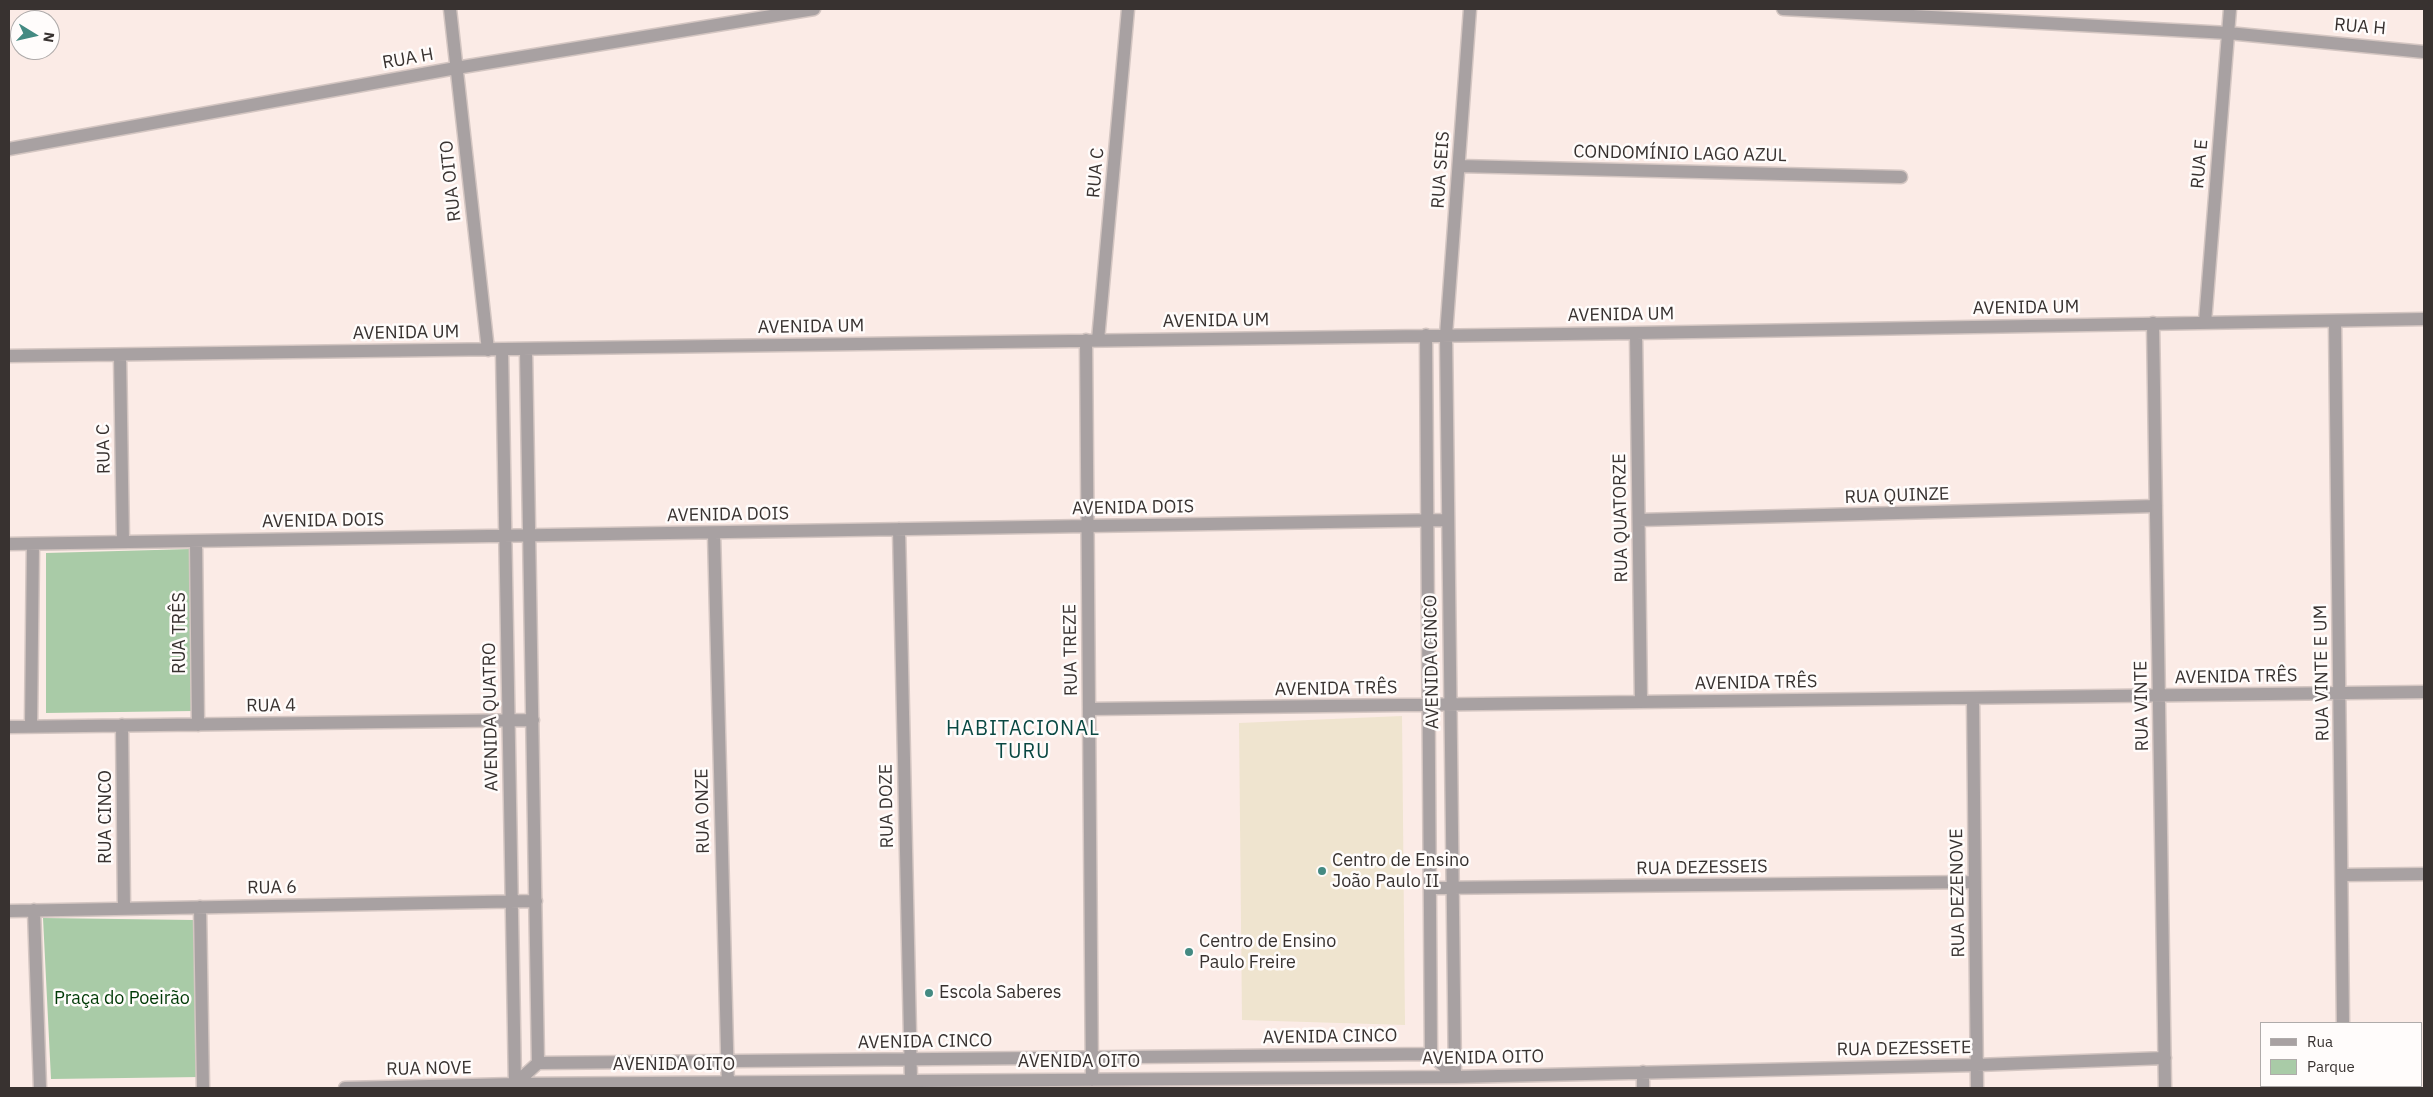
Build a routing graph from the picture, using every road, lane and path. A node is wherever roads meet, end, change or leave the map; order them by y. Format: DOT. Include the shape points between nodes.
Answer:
graph roads {
  1 [pos="450,9"];
  2 [pos="814,9"];
  3 [pos="1128,9"];
  4 [pos="1470,9"];
  5 [pos="1783,9"];
  6 [pos="2230,9"];
  7 [pos="2228,33"];
  8 [pos="2424,52"];
  9 [pos="456,68"];
  10 [pos="9,149"];
  11 [pos="1458,166"];
  12 [pos="1900,177"];
  13 [pos="2424,319"];
  14 [pos="2335,321"];
  15 [pos="2205,322"];
  16 [pos="2153,323"];
  17 [pos="1636,333"];
  18 [pos="1446,334"];
  19 [pos="1426,335"];
  20 [pos="1092,340"];
  21 [pos="488,350"];
  22 [pos="502,350"];
  23 [pos="526,350"];
  24 [pos="120,355"];
  25 [pos="9,356"];
  26 [pos="2156,506"];
  27 [pos="1448,520"];
  28 [pos="1639,520"];
  29 [pos="1428,521"];
  30 [pos="1086,527"];
  31 [pos="899,530"];
  32 [pos="714,533"];
  33 [pos="505,536"];
  34 [pos="530,536"];
  35 [pos="196,541"];
  36 [pos="123,542"];
  37 [pos="9,544"];
  38 [pos="33,544"];
  39 [pos="2424,692"];
  40 [pos="2340,693"];
  41 [pos="2159,695"];
  42 [pos="1973,698"];
  43 [pos="1641,702"];
  44 [pos="1450,704"];
  45 [pos="1429,705"];
  46 [pos="1089,709"];
  47 [pos="533,720"];
  48 [pos="508,721"];
  49 [pos="198,724"];
  50 [pos="122,725"];
  51 [pos="31,726"];
  52 [pos="9,727"];
  53 [pos="2424,874"];
  54 [pos="2342,875"];
  55 [pos="1975,882"];
  56 [pos="1430,888"];
  57 [pos="1452,888"];
  58 [pos="536,901"];
  59 [pos="512,902"];
  60 [pos="200,907"];
  61 [pos="124,909"];
  62 [pos="34,910"];
  63 [pos="9,911"];
  64 [pos="2343,1022"];
  65 [pos="1431,1054"];
  66 [pos="1091,1057"];
  67 [pos="2165,1058"];
  68 [pos="910,1060"];
  69 [pos="727,1062"];
  70 [pos="538,1064"];
  71 [pos="1977,1065"];
  72 [pos="1643,1072"];
  73 [pos="1455,1077"];
  74 [pos="1092,1080"];
  75 [pos="911,1081"];
  76 [pos="515,1084"];
  77 [pos="728,1086"];
  78 [pos="40,1088"];
  79 [pos="203,1088"];
  80 [pos="345,1088"];
  81 [pos="398,1088"];
  82 [pos="1643,1088"];
  83 [pos="1977,1088"];
  84 [pos="2166,1088"];
  1 -- 9 [label="street, RUA OITO"];
  2 -- 9 [label="street, RUA H"];
  3 -- 20 [label="street, RUA C"];
  4 -- 11 [label="street, RUA SEIS"];
  5 -- 7 [label="street, RUA H"];
  6 -- 7 [label="street, RUA E"];
  7 -- 8 [label="street, RUA H"];
  7 -- 15 [label="street, RUA E"];
  9 -- 10 [label="street, RUA H"];
  9 -- 21 [label="street, RUA OITO"];
  11 -- 12 [label="street, CONDOMÍNIO LAGO AZUL"];
  11 -- 18 [label="street, RUA SEIS"];
  13 -- 14 [label="street, AVENIDA UM"];
  14 -- 15 [label="street, AVENIDA UM"];
  14 -- 40 [label="street, RUA VINTE E UM"];
  15 -- 16 [label="street, AVENIDA UM"];
  16 -- 17 [label="street, AVENIDA UM"];
  16 -- 26 [label="street, RUA VINTE"];
  17 -- 18 [label="street, AVENIDA UM"];
  17 -- 28 [label="street, RUA QUATORZE"];
  18 -- 19 [label="street, AVENIDA UM"];
  18 -- 27 [label="street, AVENIDA CINCO"];
  19 -- 20 [label="street, AVENIDA UM"];
  19 -- 29 [label="street, AVENIDA CINCO"];
  20 -- 23 [label="street, AVENIDA UM"];
  20 -- 30 [label="street, RUA TREZE"];
  21 -- 22 [label="street, AVENIDA UM"];
  21 -- 24 [label="street, AVENIDA UM"];
  22 -- 23 [label="street, AVENIDA UM"];
  22 -- 33 [label="street, AVENIDA QUATRO"];
  23 -- 34 [label="street"];
  24 -- 25 [label="street, AVENIDA UM"];
  24 -- 36 [label="street, RUA C"];
  26 -- 28 [label="street, RUA QUINZE"];
  26 -- 41 [label="street, RUA VINTE"];
  27 -- 29 [label="street, AVENIDA DOIS"];
  27 -- 44 [label="street, AVENIDA CINCO"];
  28 -- 43 [label="street, RUA QUATORZE"];
  29 -- 30 [label="street, AVENIDA DOIS"];
  29 -- 45 [label="street, AVENIDA CINCO"];
  30 -- 31 [label="street, AVENIDA DOIS"];
  30 -- 46 [label="street, RUA TREZE"];
  31 -- 32 [label="street, AVENIDA DOIS"];
  31 -- 68 [label="street, RUA DOZE"];
  32 -- 34 [label="street, AVENIDA DOIS"];
  32 -- 69 [label="street, RUA ONZE"];
  33 -- 34 [label="street, AVENIDA DOIS"];
  33 -- 35 [label="street, AVENIDA DOIS"];
  33 -- 48 [label="street, AVENIDA QUATRO"];
  34 -- 47 [label="street"];
  35 -- 36 [label="street, AVENIDA DOIS"];
  35 -- 49 [label="street, RUA TRÊS"];
  36 -- 38 [label="street, AVENIDA DOIS"];
  37 -- 38 [label="street, AVENIDA DOIS"];
  38 -- 51 [label="street"];
  39 -- 40 [label="street, AVENIDA TRÊS"];
  40 -- 41 [label="street, AVENIDA TRÊS"];
  40 -- 54 [label="street, RUA VINTE E UM"];
  41 -- 42 [label="street, AVENIDA TRÊS"];
  41 -- 67 [label="street, RUA VINTE"];
  42 -- 43 [label="street, AVENIDA TRÊS"];
  42 -- 55 [label="street, RUA DEZENOVE"];
  43 -- 44 [label="street, AVENIDA TRÊS"];
  44 -- 45 [label="street, AVENIDA TRÊS"];
  44 -- 57 [label="street, AVENIDA CINCO"];
  45 -- 46 [label="street, AVENIDA TRÊS"];
  45 -- 56 [label="street, AVENIDA CINCO"];
  46 -- 66 [label="street, RUA TREZE"];
  47 -- 48 [label="street, RUA 4"];
  47 -- 58 [label="street"];
  48 -- 49 [label="street, RUA 4"];
  48 -- 59 [label="street, AVENIDA QUATRO"];
  49 -- 50 [label="street, RUA 4"];
  50 -- 51 [label="street, RUA 4"];
  50 -- 61 [label="street, RUA CINCO"];
  51 -- 52 [label="street, RUA 4"];
  53 -- 54 [label="street"];
  54 -- 64 [label="street, RUA VINTE E UM"];
  55 -- 57 [label="street, RUA DEZESSEIS"];
  55 -- 71 [label="street, RUA DEZENOVE"];
  56 -- 57 [label="street, RUA DEZESSEIS"];
  56 -- 65 [label="street, AVENIDA CINCO"];
  57 -- 73 [label="street, AVENIDA CINCO"];
  58 -- 59 [label="street, RUA 6"];
  58 -- 70 [label="street"];
  59 -- 60 [label="street, RUA 6"];
  59 -- 76 [label="street, AVENIDA QUATRO"];
  60 -- 61 [label="street, RUA 6"];
  60 -- 79 [label="street"];
  61 -- 62 [label="street, RUA 6"];
  62 -- 63 [label="street, RUA 6"];
  62 -- 78 [label="street"];
  65 -- 66 [label="street, AVENIDA CINCO"];
  65 -- 73 [label="street"];
  66 -- 68 [label="street, AVENIDA CINCO"];
  66 -- 74 [label="street, RUA TREZE"];
  67 -- 71 [label="street, RUA DEZESSETE"];
  67 -- 84 [label="street, RUA VINTE"];
  68 -- 69 [label="street, AVENIDA CINCO"];
  68 -- 75 [label="street, RUA DOZE"];
  69 -- 70 [label="street, AVENIDA CINCO"];
  69 -- 77 [label="street, RUA ONZE"];
  70 -- 76 [label="street"];
  71 -- 72 [label="street, RUA DEZESSETE"];
  71 -- 83 [label="street, RUA DEZENOVE"];
  72 -- 73 [label="street, AVENIDA OITO"];
  72 -- 82 [label="street"];
  73 -- 74 [label="street, AVENIDA OITO"];
  74 -- 75 [label="street, AVENIDA OITO"];
  75 -- 77 [label="street, AVENIDA OITO"];
  76 -- 77 [label="street, AVENIDA OITO"];
  76 -- 81 [label="street, RUA NOVE"];
  80 -- 81 [label="street, RUA NOVE"];
}
